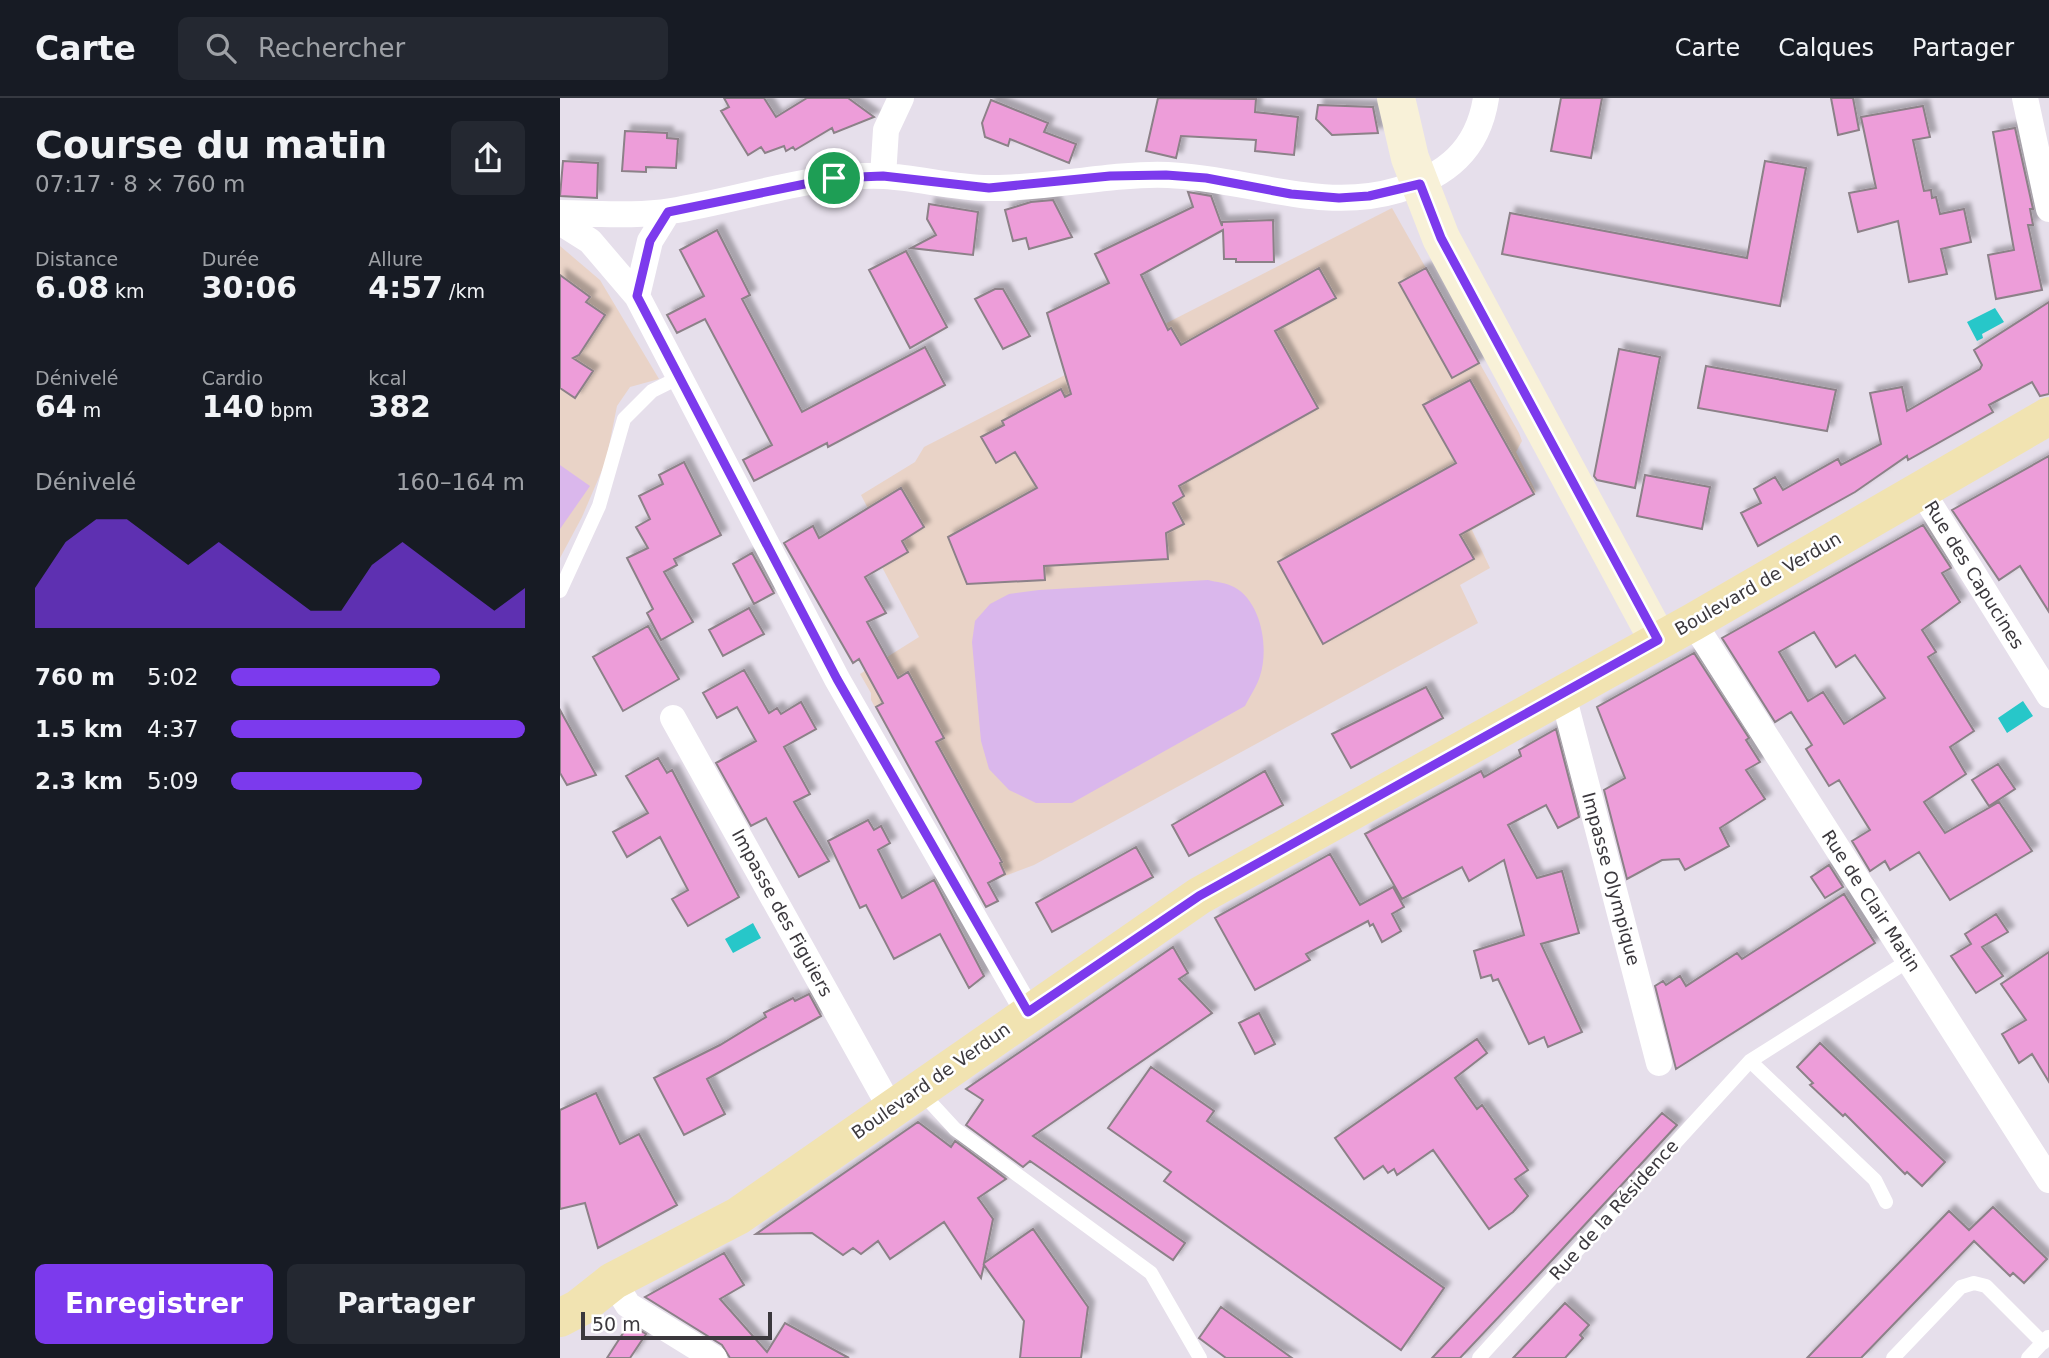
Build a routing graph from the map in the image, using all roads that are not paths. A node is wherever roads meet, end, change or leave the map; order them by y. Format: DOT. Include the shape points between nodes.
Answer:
graph roads {
  1 [pos="901,98"];
  2 [pos="1396,98"];
  3 [pos="1486,98"];
  4 [pos="2025,98"];
  5 [pos="883,176"];
  6 [pos="1420,184"];
  7 [pos="2049,209"];
  8 [pos="668,212"];
  9 [pos="560,213"];
  10 [pos="560,222"];
  11 [pos="637,296"];
  12 [pos="680,377"];
  13 [pos="2049,416"];
  14 [pos="1921,490"];
  15 [pos="560,591"];
  16 [pos="1693,622"];
  17 [pos="1658,640"];
  18 [pos="1563,695"];
  19 [pos="2049,695"];
  20 [pos="673,718"];
  21 [pos="1908,961"];
  22 [pos="1028,1012"];
  23 [pos="1750,1061"];
  24 [pos="1659,1063"];
  25 [pos="905,1099"];
  26 [pos="2049,1180"];
  27 [pos="1886,1202"];
  28 [pos="613,1281"];
  29 [pos="560,1293"];
  30 [pos="560,1318"];
  31 [pos="2046,1339"];
  32 [pos="714,1358"];
  33 [pos="1200,1358"];
  34 [pos="1479,1358"];
  35 [pos="1894,1358"];
  36 [pos="2028,1358"];
  1 -- 5 [label="street" via="886,130"];
  2 -- 6 [label="street"];
  3 -- 6 [label="street" via="1476,134 1447,170"];
  4 -- 7 [label="street"];
  5 -- 6 [label="street" via="989,188 1166,175 1339,198"];
  5 -- 8 [label="street" via="834,178"];
  6 -- 17 [label="street" via="1441,238"];
  8 -- 9 [label="street"];
  8 -- 11 [label="street" via="650,241"];
  10 -- 11 [label="street" via="590,241"];
  11 -- 12 [label="street"];
  12 -- 15 [label="lane" via="652,391 624,419 599,506"];
  12 -- 22 [label="street" via="837,679"];
  13 -- 14 [label="main road, Boulevard de Verdun"];
  14 -- 16 [label="main road, Boulevard de Verdun"];
  14 -- 19 [label="street, Rue des Capucines"];
  16 -- 17 [label="main road, Boulevard de Verdun"];
  16 -- 21 [label="street, Rue de Clair Matin"];
  17 -- 18 [label="main road, Boulevard de Verdun"];
  18 -- 22 [label="main road, Boulevard de Verdun" via="1199,896"];
  18 -- 24 [label="street, Impasse Olympique"];
  20 -- 25 [label="street, Impasse des Figuiers"];
  21 -- 23 [label="lane, Rue de la Résidence"];
  21 -- 26 [label="street, Rue de Clair Matin"];
  22 -- 25 [label="main road, Boulevard de Verdun"];
  23 -- 27 [label="lane" via="1875,1180"];
  23 -- 34 [label="lane, Rue de la Résidence"];
  25 -- 28 [label="main road, Boulevard de Verdun" via="730,1222"];
  25 -- 33 [label="lane" via="955,1129 1151,1273"];
  28 -- 29 [label="main road, Boulevard de Verdun"];
  28 -- 30 [label="main road, Boulevard de Verdun"];
  28 -- 32 [label="street" via="628,1305"];
  31 -- 35 [label="lane" via="1986,1286 1974,1283 1961,1287"];
  31 -- 36 [label="lane"];
}
